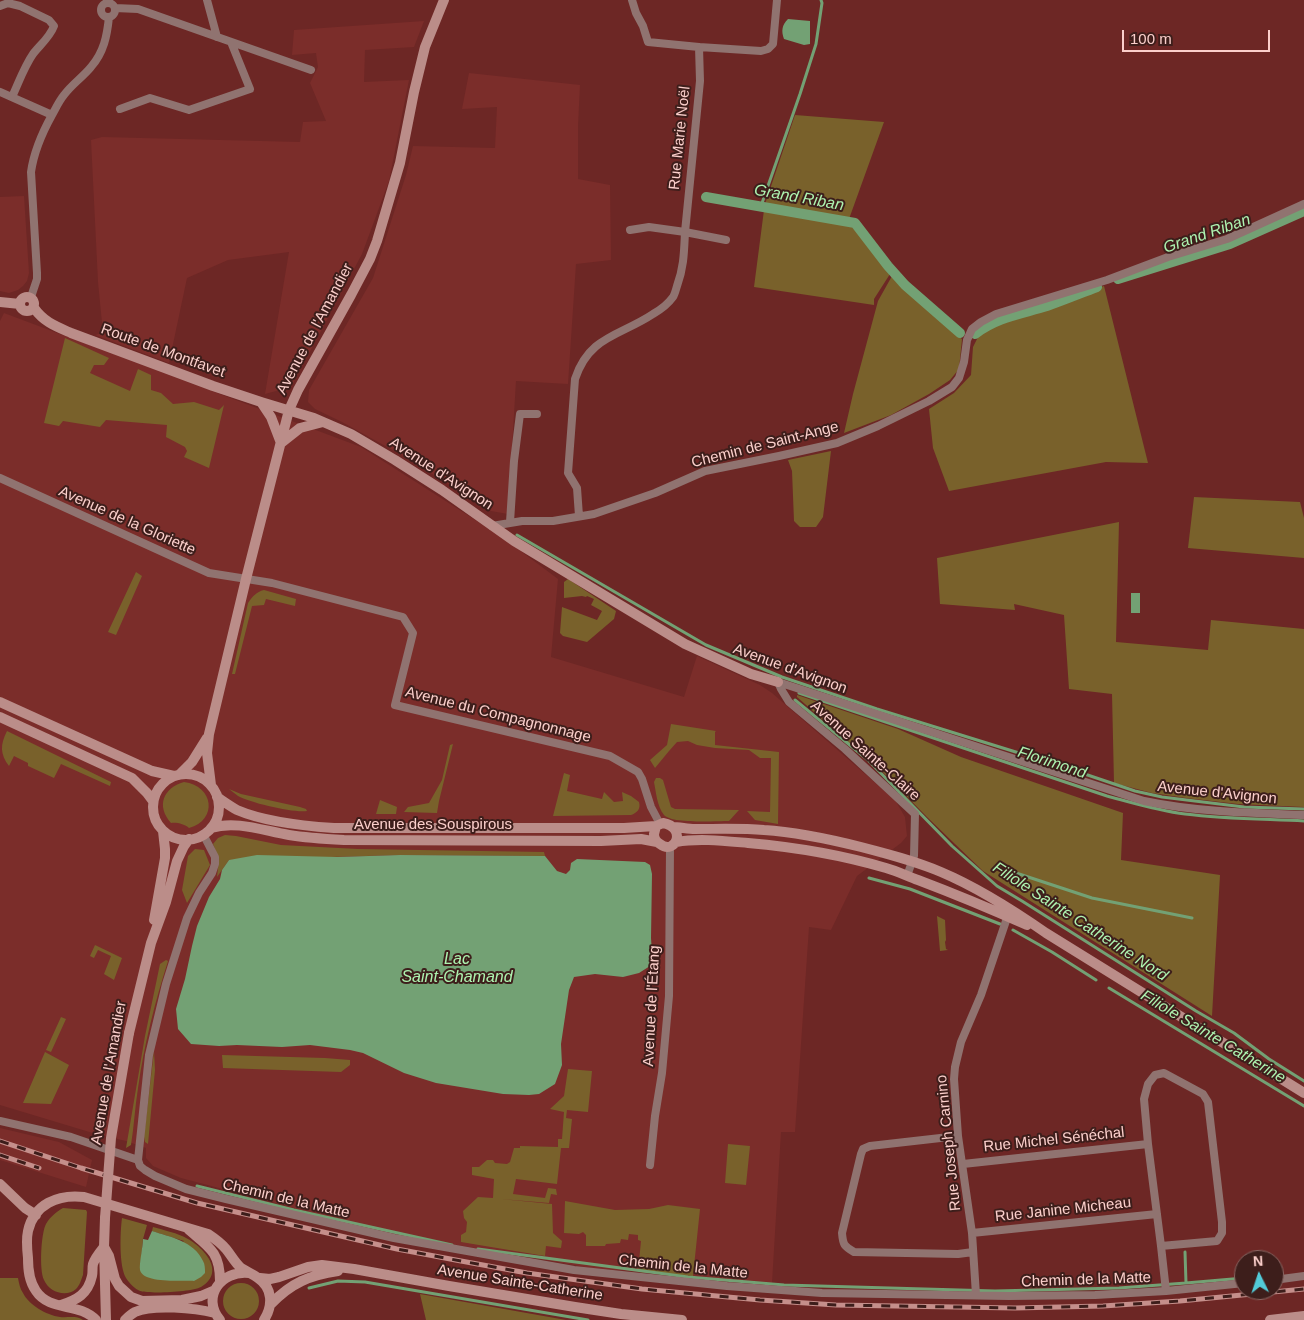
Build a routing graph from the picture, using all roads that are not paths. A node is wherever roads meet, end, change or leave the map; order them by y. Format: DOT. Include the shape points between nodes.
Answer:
graph roads {
  1 [pos="207,0"];
  2 [pos="444,0"];
  3 [pos="632,0"];
  4 [pos="778,0"];
  5 [pos="104,2"];
  6 [pos="0,6"];
  7 [pos="114,8"];
  8 [pos="109,17"];
  9 [pos="217,37"];
  10 [pos="231,42"];
  11 [pos="699,47"];
  12 [pos="311,70"];
  13 [pos="0,92"];
  14 [pos="12,97"];
  15 [pos="120,109"];
  16 [pos="52,115"];
  17 [pos="1304,204"];
  18 [pos="630,230"];
  19 [pos="685,232"];
  20 [pos="726,240"];
  21 [pos="31,297"];
  22 [pos="0,302"];
  23 [pos="20,304"];
  24 [pos="34,308"];
  25 [pos="261,402"];
  26 [pos="289,410"];
  27 [pos="537,414"];
  28 [pos="324,422"];
  29 [pos="281,443"];
  30 [pos="0,478"];
  31 [pos="579,516"];
  32 [pos="510,522"];
  33 [pos="492,526"];
  34 [pos="246,579"];
  35 [pos="778,682"];
  36 [pos="0,702"];
  37 [pos="0,718"];
  38 [pos="208,734"];
  39 [pos="177,775"];
  40 [pos="211,786"];
  41 [pos="217,797"];
  42 [pos="153,801"];
  43 [pos="1304,815"];
  44 [pos="658,825"];
  45 [pos="672,827"];
  46 [pos="163,831"];
  47 [pos="207,831"];
  48 [pos="189,839"];
  49 [pos="657,842"];
  50 [pos="673,845"];
  51 [pos="912,861"];
  52 [pos="907,876"];
  53 [pos="1009,912"];
  54 [pos="151,943"];
  55 [pos="1304,1093"];
  56 [pos="0,1121"];
  57 [pos="958,1136"];
  58 [pos="1148,1144"];
  59 [pos="138,1160"];
  60 [pos="963,1164"];
  61 [pos="650,1165"];
  62 [pos="0,1184"];
  63 [pos="1157,1214"];
  64 [pos="36,1215"];
  65 [pos="186,1228"];
  66 [pos="972,1233"];
  67 [pos="1161,1246"];
  68 [pos="104,1247"];
  69 [pos="973,1252"];
  70 [pos="354,1269"];
  71 [pos="249,1273"];
  72 [pos="1304,1276"];
  73 [pos="260,1278"];
  74 [pos="1284,1279"];
  75 [pos="1234,1284"];
  76 [pos="218,1286"];
  77 [pos="1166,1291"];
  78 [pos="976,1295"];
  79 [pos="271,1304"];
  80 [pos="60,1306"];
  81 [pos="217,1316"];
  82 [pos="1304,1316"];
  83 [pos="96,1320"];
  84 [pos="106,1320"];
  85 [pos="125,1320"];
  86 [pos="264,1320"];
  87 [pos="682,1320"];
  88 [pos="1270,1320"];
  1 -- 9 [label="street"];
  2 -- 26 [label="main road, Avenue de l'Amandier" via="425,47 400,163 377,241"];
  3 -- 11 [label="street" via="648,42"];
  4 -- 11 [label="street" via="773,44 768,49"];
  5 -- 7 [label="street"];
  5 -- 8 [label="street" via="102,13"];
  6 -- 14 [label="street" via="8,3 20,6 49,20 54,26 33,55"];
  7 -- 8 [label="street" via="113,15"];
  7 -- 9 [label="street" via="138,10"];
  8 -- 16 [label="street" via="102,52 62,96"];
  9 -- 10 [label="street"];
  10 -- 12 [label="street"];
  10 -- 15 [label="street" via="250,89 189,110 150,98"];
  11 -- 19 [label="street, Rue Marie Noël" via="700,81"];
  13 -- 14 [label="street"];
  14 -- 16 [label="street"];
  16 -- 21 [label="street" via="36,150 31,172 37,279"];
  17 -- 31 [label="street, Chemin de Saint-Ange" via="1227,239 996,314 972,329 959,378 952,387 929,402 878,426 837,443 705,471 655,493"];
  18 -- 19 [label="street" via="649,227"];
  19 -- 20 [label="street"];
  19 -- 31 [label="street, Rue Marie Noël" via="682,272 674,296 642,321 603,340 587,353 579,367 575,379 568,473 577,488"];
  21 -- 23 [label="main road" via="23,298"];
  21 -- 24 [label="main road"];
  22 -- 23 [label="main road"];
  23 -- 24 [label="main road" via="26,311"];
  24 -- 25 [label="main road, Route de Montfavet" via="40,317 70,333"];
  25 -- 26 [label="main road, Route de Montfavet"];
  25 -- 29 [label="main road" via="271,416"];
  26 -- 28 [label="main road, Avenue d'Avignon"];
  26 -- 29 [label="main road, Avenue de l'Amandier"];
  27 -- 32 [label="street" via="520,414"];
  28 -- 29 [label="main road" via="300,428"];
  28 -- 33 [label="main road, Avenue d'Avignon" via="395,460"];
  29 -- 34 [label="main road, Avenue de l'Amandier"];
  30 -- 34 [label="street, Avenue de la Gloriette" via="209,573"];
  31 -- 32 [label="street, Chemin de Saint-Ange" via="553,521"];
  32 -- 33 [label="street, Chemin de Saint-Ange"];
  33 -- 35 [label="main road, Avenue d'Avignon" via="685,644 751,674"];
  34 -- 38 [label="main road, Avenue de l'Amandier"];
  34 -- 44 [label="street, Avenue du Compagnonnage" via="403,617 413,633 395,706 610,756 638,772"];
  35 -- 43 [label="street, Avenue d'Avignon" via="1144,801 1172,807"];
  35 -- 51 [label="street, Avenue Sainte-Claire" via="789,702 914,814"];
  36 -- 39 [label="main road" via="152,771"];
  37 -- 42 [label="main road" via="132,778"];
  38 -- 39 [label="main road, Avenue de l'Amandier" via="192,762"];
  38 -- 40 [label="main road, Avenue de l'Amandier"];
  39 -- 40 [label="main road" via="196,776"];
  39 -- 42 [label="main road" via="160,786"];
  40 -- 41 [label="main road"];
  41 -- 44 [label="main road, Avenue des Souspirous" via="246,813 288,823 334,828 624,828"];
  41 -- 47 [label="main road" via="216,818"];
  42 -- 46 [label="main road" via="154,816"];
  44 -- 45 [label="main road"];
  44 -- 49 [label="main road" via="654,834"];
  45 -- 50 [label="main road" via="677,835"];
  45 -- 51 [label="main road" via="758,829 801,834"];
  46 -- 48 [label="main road" via="180,839"];
  46 -- 54 [label="main road" via="166,849"];
  47 -- 48 [label="main road"];
  47 -- 49 [label="main road, Avenue des Souspirous" via="219,825 313,839 641,839"];
  47 -- 59 [label="street" via="215,864 187,918 166,984 149,1055"];
  48 -- 54 [label="main road, Avenue de l'Amandier" via="177,861"];
  49 -- 50 [label="main road" via="662,846"];
  50 -- 52 [label="main road" via="685,840 763,844 878,866"];
  50 -- 61 [label="street, Avenue de l'Étang" via="670,996"];
  51 -- 52 [label="street, Avenue Sainte-Claire"];
  51 -- 53 [label="main road" via="963,882"];
  52 -- 53 [label="main road"];
  53 -- 55 [label="main road"];
  53 -- 57 [label="street, Rue Joseph Carnino" via="961,1042 955,1067"];
  54 -- 68 [label="main road, Avenue de l'Amandier, bridge" via="129,1033 111,1138"];
  56 -- 59 [label="street" via="71,1138"];
  57 -- 60 [label="street, Rue Joseph Carnino"];
  57 -- 69 [label="street" via="863,1149 842,1234 843,1242 854,1252"];
  58 -- 60 [label="street, Rue Michel Sénéchal"];
  58 -- 63 [label="street"];
  58 -- 67 [label="street" via="1144,1099 1148,1084 1155,1076 1164,1073 1203,1094 1208,1102 1222,1233 1217,1241"];
  59 -- 78 [label="street, Chemin de la Matte" via="140,1166 155,1176 226,1200 394,1238 565,1268 803,1291"];
  60 -- 66 [label="street, Rue Joseph Carnino"];
  62 -- 64 [label="main road"];
  63 -- 66 [label="street, Rue Janine Micheau"];
  63 -- 67 [label="street"];
  64 -- 65 [label="main road" via="52,1200 74,1196"];
  64 -- 80 [label="main road" via="26,1241 30,1281 41,1298"];
  65 -- 71 [label="main road" via="215,1238"];
  65 -- 76 [label="main road" via="211,1249 220,1271"];
  66 -- 69 [label="street, Rue Joseph Carnino"];
  67 -- 77 [label="street"];
  68 -- 76 [label="main road" via="119,1286 131,1297 142,1301 182,1300 201,1296"];
  68 -- 80 [label="main road" via="94,1263 84,1294"];
  68 -- 84 [label="main road, Avenue de l'Amandier"];
  69 -- 78 [label="street, Rue Joseph Carnino"];
  70 -- 73 [label="main road" via="322,1265 280,1277"];
  70 -- 79 [label="main road" via="307,1278 294,1284"];
  70 -- 87 [label="main road, Avenue Sainte-Catherine" via="575,1308"];
  71 -- 73 [label="main road"];
  71 -- 76 [label="main road" via="233,1273"];
  72 -- 74 [label="street"];
  73 -- 79 [label="main road" via="268,1290"];
  75 -- 77 [label="street, Chemin de la Matte"];
  76 -- 81 [label="main road" via="213,1297"];
  77 -- 78 [label="street, Chemin de la Matte" via="1095,1295"];
  79 -- 86 [label="main road"];
  80 -- 83 [label="main road" via="79,1309"];
  81 -- 85 [label="main road" via="188,1308 153,1309 137,1311"];
  82 -- 88 [label="main road"];
}
